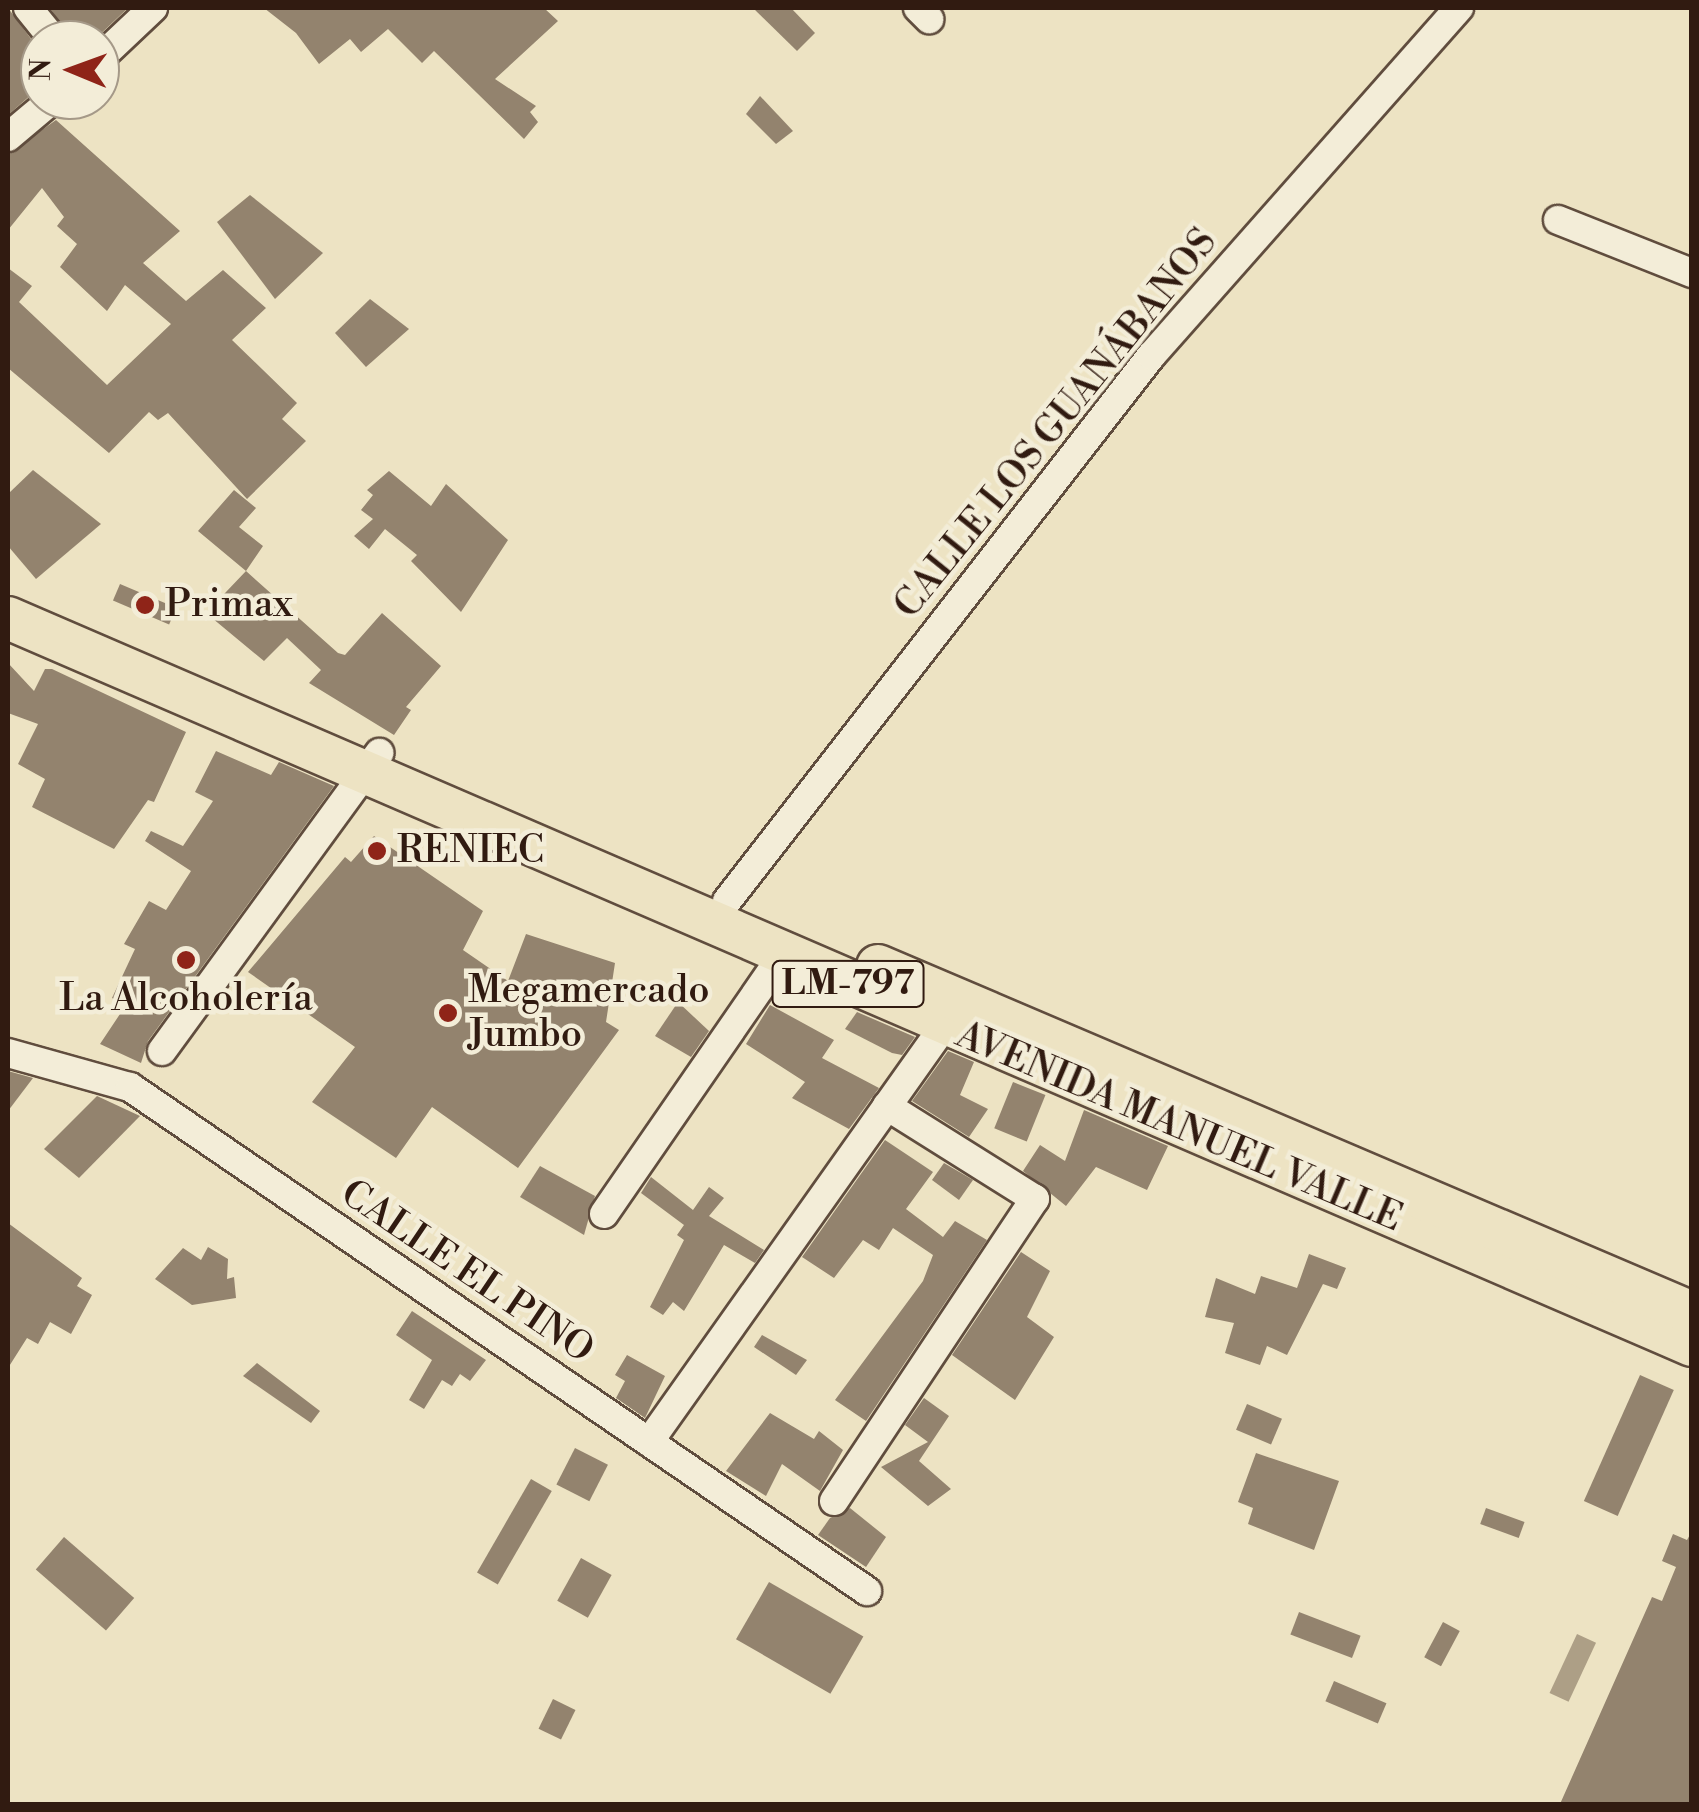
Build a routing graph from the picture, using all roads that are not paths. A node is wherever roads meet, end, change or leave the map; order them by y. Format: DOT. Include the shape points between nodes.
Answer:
graph roads {
  1 [pos="152,8"];
  2 [pos="1459,8"];
  3 [pos="120,39"];
  4 [pos="28,120"];
  5 [pos="8,137"];
  6 [pos="1558,220"];
  7 [pos="1692,273"];
  8 [pos="8,595"];
  9 [pos="8,618"];
  10 [pos="371,763"];
  11 [pos="726,901"];
  12 [pos="783,956"];
  13 [pos="944,1026"];
  14 [pos="162,1051"];
  15 [pos="8,1053"];
  16 [pos="887,1106"];
  17 [pos="604,1214"];
  18 [pos="1692,1313"];
  19 [pos="1692,1345"];
  20 [pos="649,1442"];
  21 [pos="834,1500"];
  22 [pos="867,1591"];
  1 -- 3 [label="street"];
  2 -- 11 [label="street, CALLE LOS GUANÁBANOS" via="1164,341"];
  4 -- 5 [label="street"];
  6 -- 7 [label="street"];
  8 -- 10 [label="main road, AVENIDA MANUEL VALLE / LM-797"];
  9 -- 10 [label="main road, AVENIDA MANUEL VALLE / LM-797"];
  10 -- 11 [label="main road, AVENIDA MANUEL VALLE / LM-797"];
  10 -- 12 [label="main road, AVENIDA MANUEL VALLE / LM-797"];
  10 -- 14 [label="street"];
  11 -- 18 [label="main road, AVENIDA MANUEL VALLE / LM-797"];
  12 -- 13 [label="main road, AVENIDA MANUEL VALLE / LM-797"];
  12 -- 17 [label="street"];
  13 -- 16 [label="street"];
  13 -- 19 [label="main road, AVENIDA MANUEL VALLE / LM-797"];
  15 -- 20 [label="street, CALLE EL PINO" via="130,1087"];
  16 -- 20 [label="street"];
  16 -- 21 [label="street" via="1035,1199"];
  20 -- 22 [label="street, CALLE EL PINO"];
}
